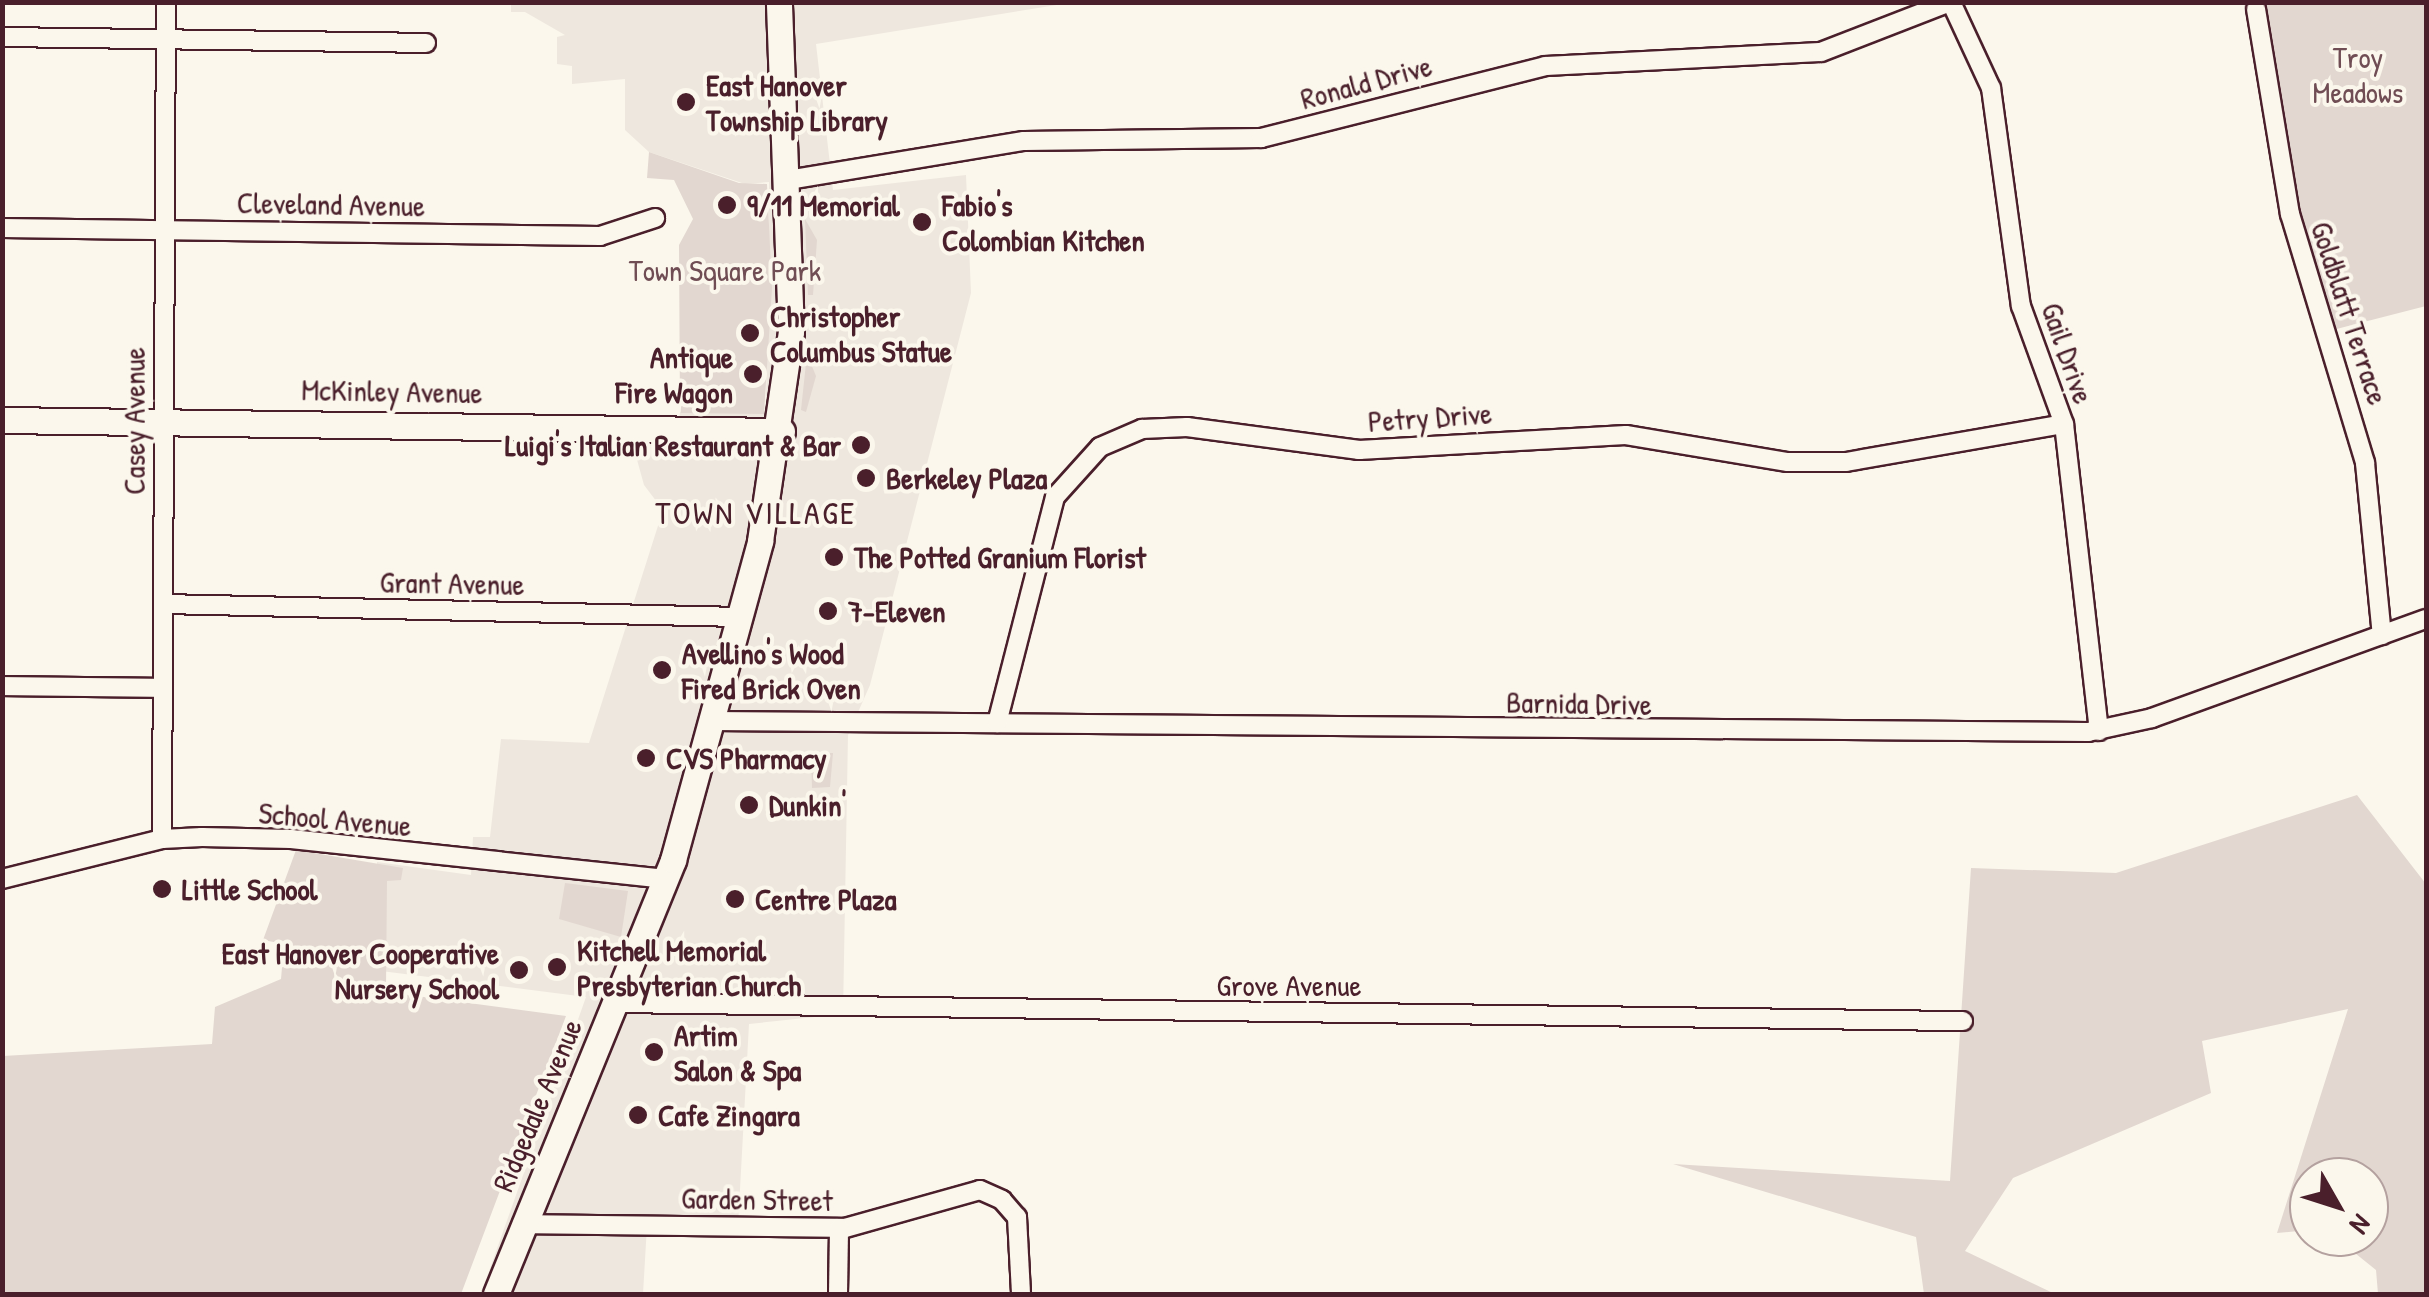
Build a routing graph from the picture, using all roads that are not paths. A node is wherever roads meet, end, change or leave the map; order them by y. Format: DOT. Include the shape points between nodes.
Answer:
graph roads {
  1 [pos="166,2"];
  2 [pos="778,2"];
  3 [pos="1951,2"];
  4 [pos="2256,9"];
  5 [pos="2,37"];
  6 [pos="166,38"];
  7 [pos="426,43"];
  8 [pos="788,180"];
  9 [pos="655,218"];
  10 [pos="2,228"];
  11 [pos="162,228"];
  12 [pos="2,420"];
  13 [pos="161,421"];
  14 [pos="2064,424"];
  15 [pos="782,431"];
  16 [pos="163,604"];
  17 [pos="741,617"];
  18 [pos="2426,618"];
  19 [pos="2382,635"];
  20 [pos="2,686"];
  21 [pos="163,688"];
  22 [pos="712,721"];
  23 [pos="998,723"];
  24 [pos="2099,731"];
  25 [pos="162,839"];
  26 [pos="2,879"];
  27 [pos="666,879"];
  28 [pos="616,1003"];
  29 [pos="1962,1022"];
  30 [pos="522,1224"];
  31 [pos="839,1228"];
  32 [pos="496,1294"];
  33 [pos="838,1294"];
  34 [pos="1021,1294"];
  1 -- 6 [label="street, Casey Avenue"];
  2 -- 8 [label="main road, Ridgedale Avenue"];
  3 -- 8 [label="street, Ronald Drive" via="1822,52 1544,66 1262,138 1024,141"];
  3 -- 14 [label="street, Gail Drive" via="1991,88 2021,306"];
  4 -- 19 [label="street, Goldblatt Terrace" via="2290,214 2365,462"];
  5 -- 6 [label="street"];
  6 -- 7 [label="street"];
  6 -- 11 [label="street, Casey Avenue"];
  8 -- 15 [label="main road, Ridgedale Avenue" via="791,332"];
  9 -- 11 [label="street, Cleveland Avenue" via="600,236"];
  10 -- 11 [label="street, Cleveland Avenue"];
  11 -- 13 [label="street, Casey Avenue"];
  12 -- 13 [label="main road, McKinley Avenue"];
  13 -- 15 [label="main road, McKinley Avenue"];
  13 -- 16 [label="street, Casey Avenue"];
  14 -- 23 [label="street, Petry Drive" via="1846,462 1788,462 1626,435 1360,450 1187,427 1142,428 1082,461 1055,497"];
  14 -- 24 [label="street, Gail Drive"];
  15 -- 17 [label="main road, Ridgedale Avenue"];
  16 -- 17 [label="street, Grant Avenue"];
  16 -- 21 [label="street, Casey Avenue"];
  17 -- 22 [label="main road, Ridgedale Avenue"];
  18 -- 19 [label="street, Barnida Drive"];
  19 -- 24 [label="street, Barnida Drive"];
  20 -- 21 [label="street"];
  21 -- 25 [label="street, Casey Avenue"];
  22 -- 23 [label="street, Barnida Drive"];
  22 -- 27 [label="main road, Ridgedale Avenue"];
  23 -- 24 [label="street, Barnida Drive"];
  25 -- 26 [label="street, School Avenue"];
  25 -- 27 [label="street, School Avenue" via="290,838"];
  27 -- 28 [label="main road, Ridgedale Avenue"];
  28 -- 29 [label="street, Grove Avenue"];
  28 -- 30 [label="main road, Ridgedale Avenue"];
  30 -- 31 [label="street, Garden Street"];
  30 -- 32 [label="main road, Ridgedale Avenue"];
  31 -- 33 [label="street"];
  31 -- 34 [label="street, Garden Street" via="959,1191 992,1194 1011,1208 1021,1228"];
}
